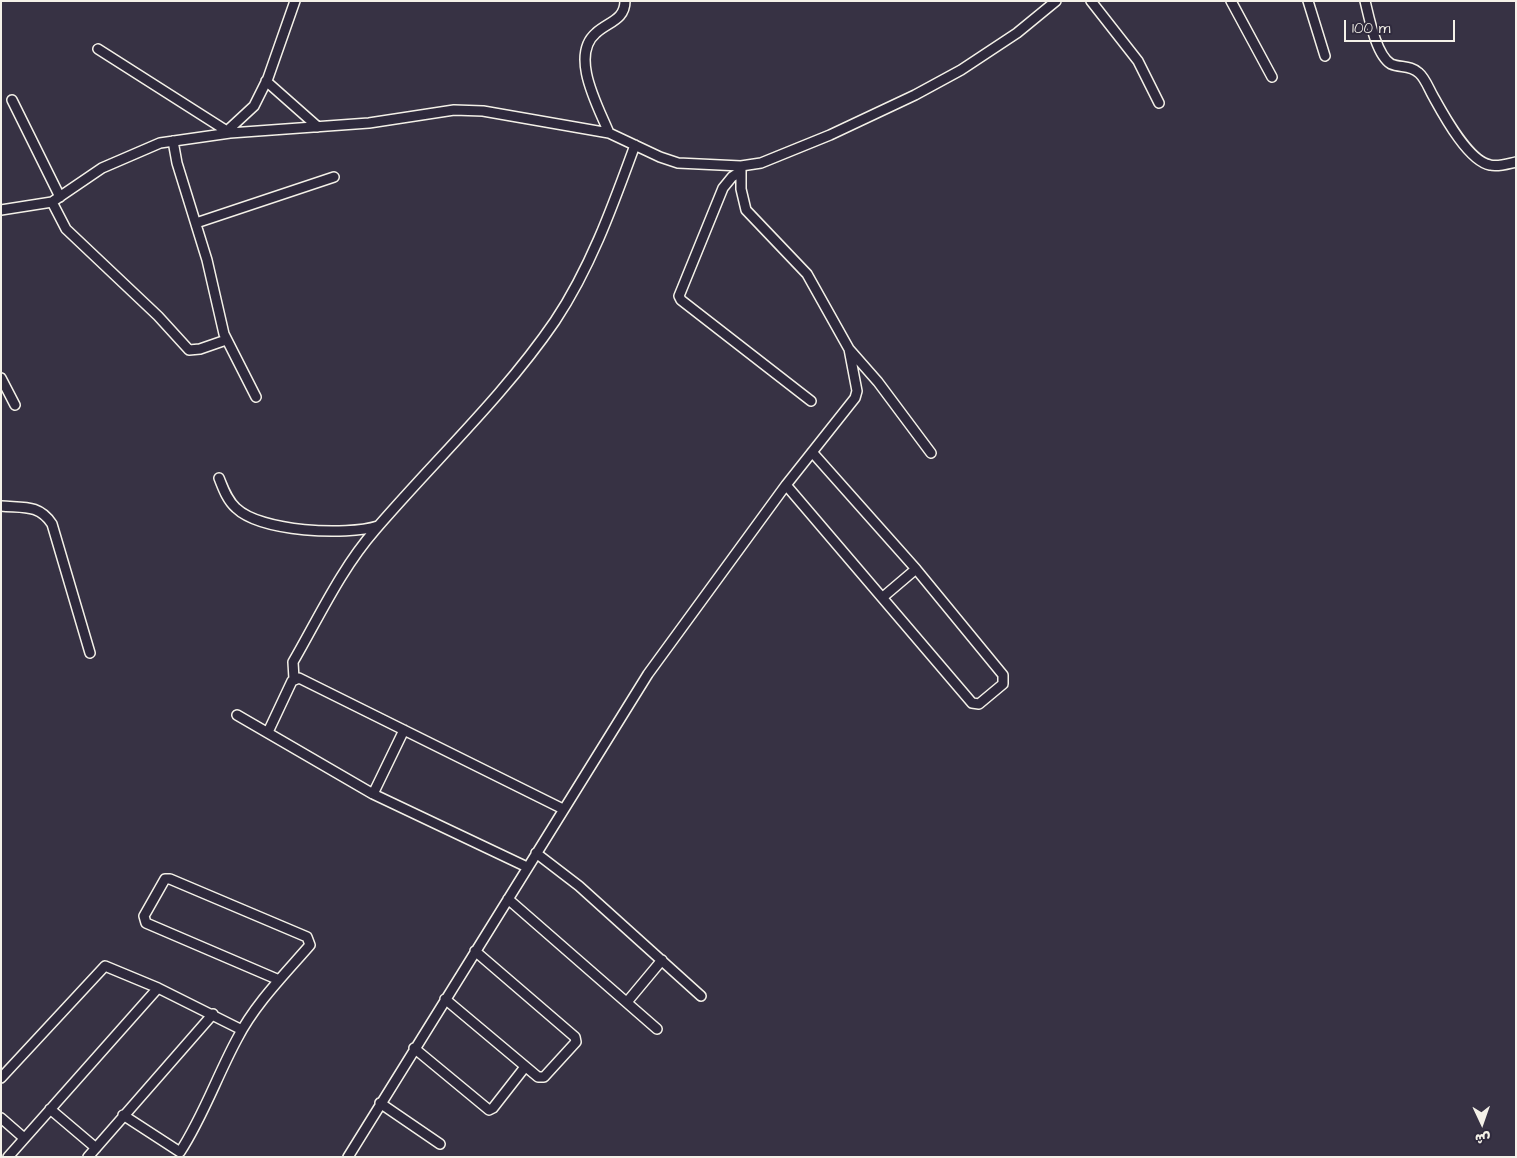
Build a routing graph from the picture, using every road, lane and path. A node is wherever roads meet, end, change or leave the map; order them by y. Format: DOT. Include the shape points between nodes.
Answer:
graph roads {
  1 [pos="295,1"];
  2 [pos="625,1"];
  3 [pos="1056,1"];
  4 [pos="1091,1"];
  5 [pos="1231,1"];
  6 [pos="1308,1"];
  7 [pos="1366,1"];
  8 [pos="98,49"];
  9 [pos="1325,56"];
  10 [pos="1272,77"];
  11 [pos="266,81"];
  12 [pos="12,100"];
  13 [pos="1159,103"];
  14 [pos="318,127"];
  15 [pos="229,132"];
  16 [pos="609,133"];
  17 [pos="174,141"];
  18 [pos="635,145"];
  19 [pos="1516,162"];
  20 [pos="741,168"];
  21 [pos="334,177"];
  22 [pos="60,197"];
  23 [pos="52,202"];
  24 [pos="1,210"];
  25 [pos="196,223"];
  26 [pos="226,340"];
  27 [pos="849,349"];
  28 [pos="1,378"];
  29 [pos="256,397"];
  30 [pos="811,401"];
  31 [pos="15,405"];
  32 [pos="812,452"];
  33 [pos="931,452"];
  34 [pos="219,478"];
  35 [pos="786,485"];
  36 [pos="1,506"];
  37 [pos="380,525"];
  38 [pos="916,569"];
  39 [pos="883,597"];
  40 [pos="90,653"];
  41 [pos="294,679"];
  42 [pos="237,715"];
  43 [pos="404,730"];
  44 [pos="268,732"];
  45 [pos="373,794"];
  46 [pos="563,809"];
  47 [pos="536,852"];
  48 [pos="527,867"];
  49 [pos="508,899"];
  50 [pos="475,951"];
  51 [pos="662,960"];
  52 [pos="280,980"];
  53 [pos="158,988"];
  54 [pos="702,996"];
  55 [pos="445,999"];
  56 [pos="627,1002"];
  57 [pos="213,1014"];
  58 [pos="657,1028"];
  59 [pos="242,1030"];
  60 [pos="414,1048"];
  61 [pos="526,1067"];
  62 [pos="1,1078"];
  63 [pos="380,1102"];
  64 [pos="50,1109"];
  65 [pos="123,1115"];
  66 [pos="1,1118"];
  67 [pos="24,1138"];
  68 [pos="440,1144"];
  69 [pos="96,1148"];
  70 [pos="184,1155"];
  71 [pos="8,1157"];
  72 [pos="88,1157"];
  73 [pos="348,1157"];
  1 -- 11 [label="street"];
  2 -- 16 [label="street" via="619,17 595,33 586,53 588,84"];
  3 -- 20 [label="street" via="1017,33 962,70 915,96 780,156"];
  4 -- 13 [label="street" via="1138,61"];
  5 -- 10 [label="street"];
  6 -- 9 [label="street"];
  7 -- 19 [label="street" via="1373,32 1385,59 1420,73 1466,147 1489,165"];
  8 -- 15 [label="street"];
  11 -- 14 [label="street"];
  11 -- 15 [label="street" via="254,106"];
  12 -- 22 [label="street"];
  14 -- 15 [label="street"];
  14 -- 16 [label="street" via="468,110"];
  15 -- 17 [label="street"];
  16 -- 18 [label="street"];
  17 -- 22 [label="street" via="136,152 102,168"];
  17 -- 25 [label="street" via="177,163"];
  18 -- 20 [label="street" via="678,163"];
  18 -- 37 [label="street" via="594,250 555,321 472,425"];
  20 -- 27 [label="street" via="746,210 807,274"];
  20 -- 30 [label="street" via="723,188 679,296"];
  21 -- 25 [label="street"];
  22 -- 23 [label="street"];
  23 -- 24 [label="street"];
  23 -- 26 [label="street" via="66,229 189,350"];
  25 -- 26 [label="street"];
  26 -- 29 [label="street"];
  27 -- 32 [label="street" via="856,395"];
  27 -- 33 [label="street"];
  28 -- 31 [label="street"];
  32 -- 35 [label="street"];
  32 -- 38 [label="street"];
  34 -- 37 [label="street" via="236,508 252,519 336,532"];
  35 -- 39 [label="street"];
  35 -- 46 [label="street" via="648,674"];
  36 -- 40 [label="street" via="38,510 52,524"];
  37 -- 41 [label="street" via="344,570 293,662"];
  38 -- 39 [label="street"];
  38 -- 39 [label="street" via="1003,675 1003,684 979,704 972,703"];
  41 -- 43 [label="street" via="299,678"];
  41 -- 44 [label="street"];
  42 -- 44 [label="street"];
  43 -- 45 [label="street"];
  43 -- 46 [label="street"];
  44 -- 45 [label="street"];
  45 -- 48 [label="street"];
  46 -- 47 [label="street"];
  47 -- 48 [label="street"];
  47 -- 51 [label="street"];
  48 -- 49 [label="street"];
  49 -- 50 [label="street"];
  49 -- 56 [label="street"];
  50 -- 55 [label="street"];
  50 -- 61 [label="street" via="576,1040 544,1077 538,1077"];
  51 -- 54 [label="street"];
  51 -- 56 [label="street"];
  52 -- 52 [label="street" via="310,945 307,937 170,879 163,882 144,916 146,923"];
  52 -- 59 [label="street"];
  53 -- 57 [label="street"];
  53 -- 62 [label="street" via="109,966 102,968"];
  53 -- 64 [label="street"];
  55 -- 60 [label="street"];
  55 -- 61 [label="street"];
  56 -- 58 [label="street"];
  57 -- 59 [label="street"];
  57 -- 65 [label="street"];
  59 -- 70 [label="street"];
  60 -- 61 [label="street" via="489,1110"];
  60 -- 63 [label="street"];
  63 -- 68 [label="street"];
  63 -- 73 [label="street"];
  64 -- 67 [label="street"];
  64 -- 69 [label="street"];
  65 -- 69 [label="street"];
  65 -- 70 [label="street"];
  66 -- 67 [label="street"];
  67 -- 71 [label="street"];
  69 -- 72 [label="street"];
}
